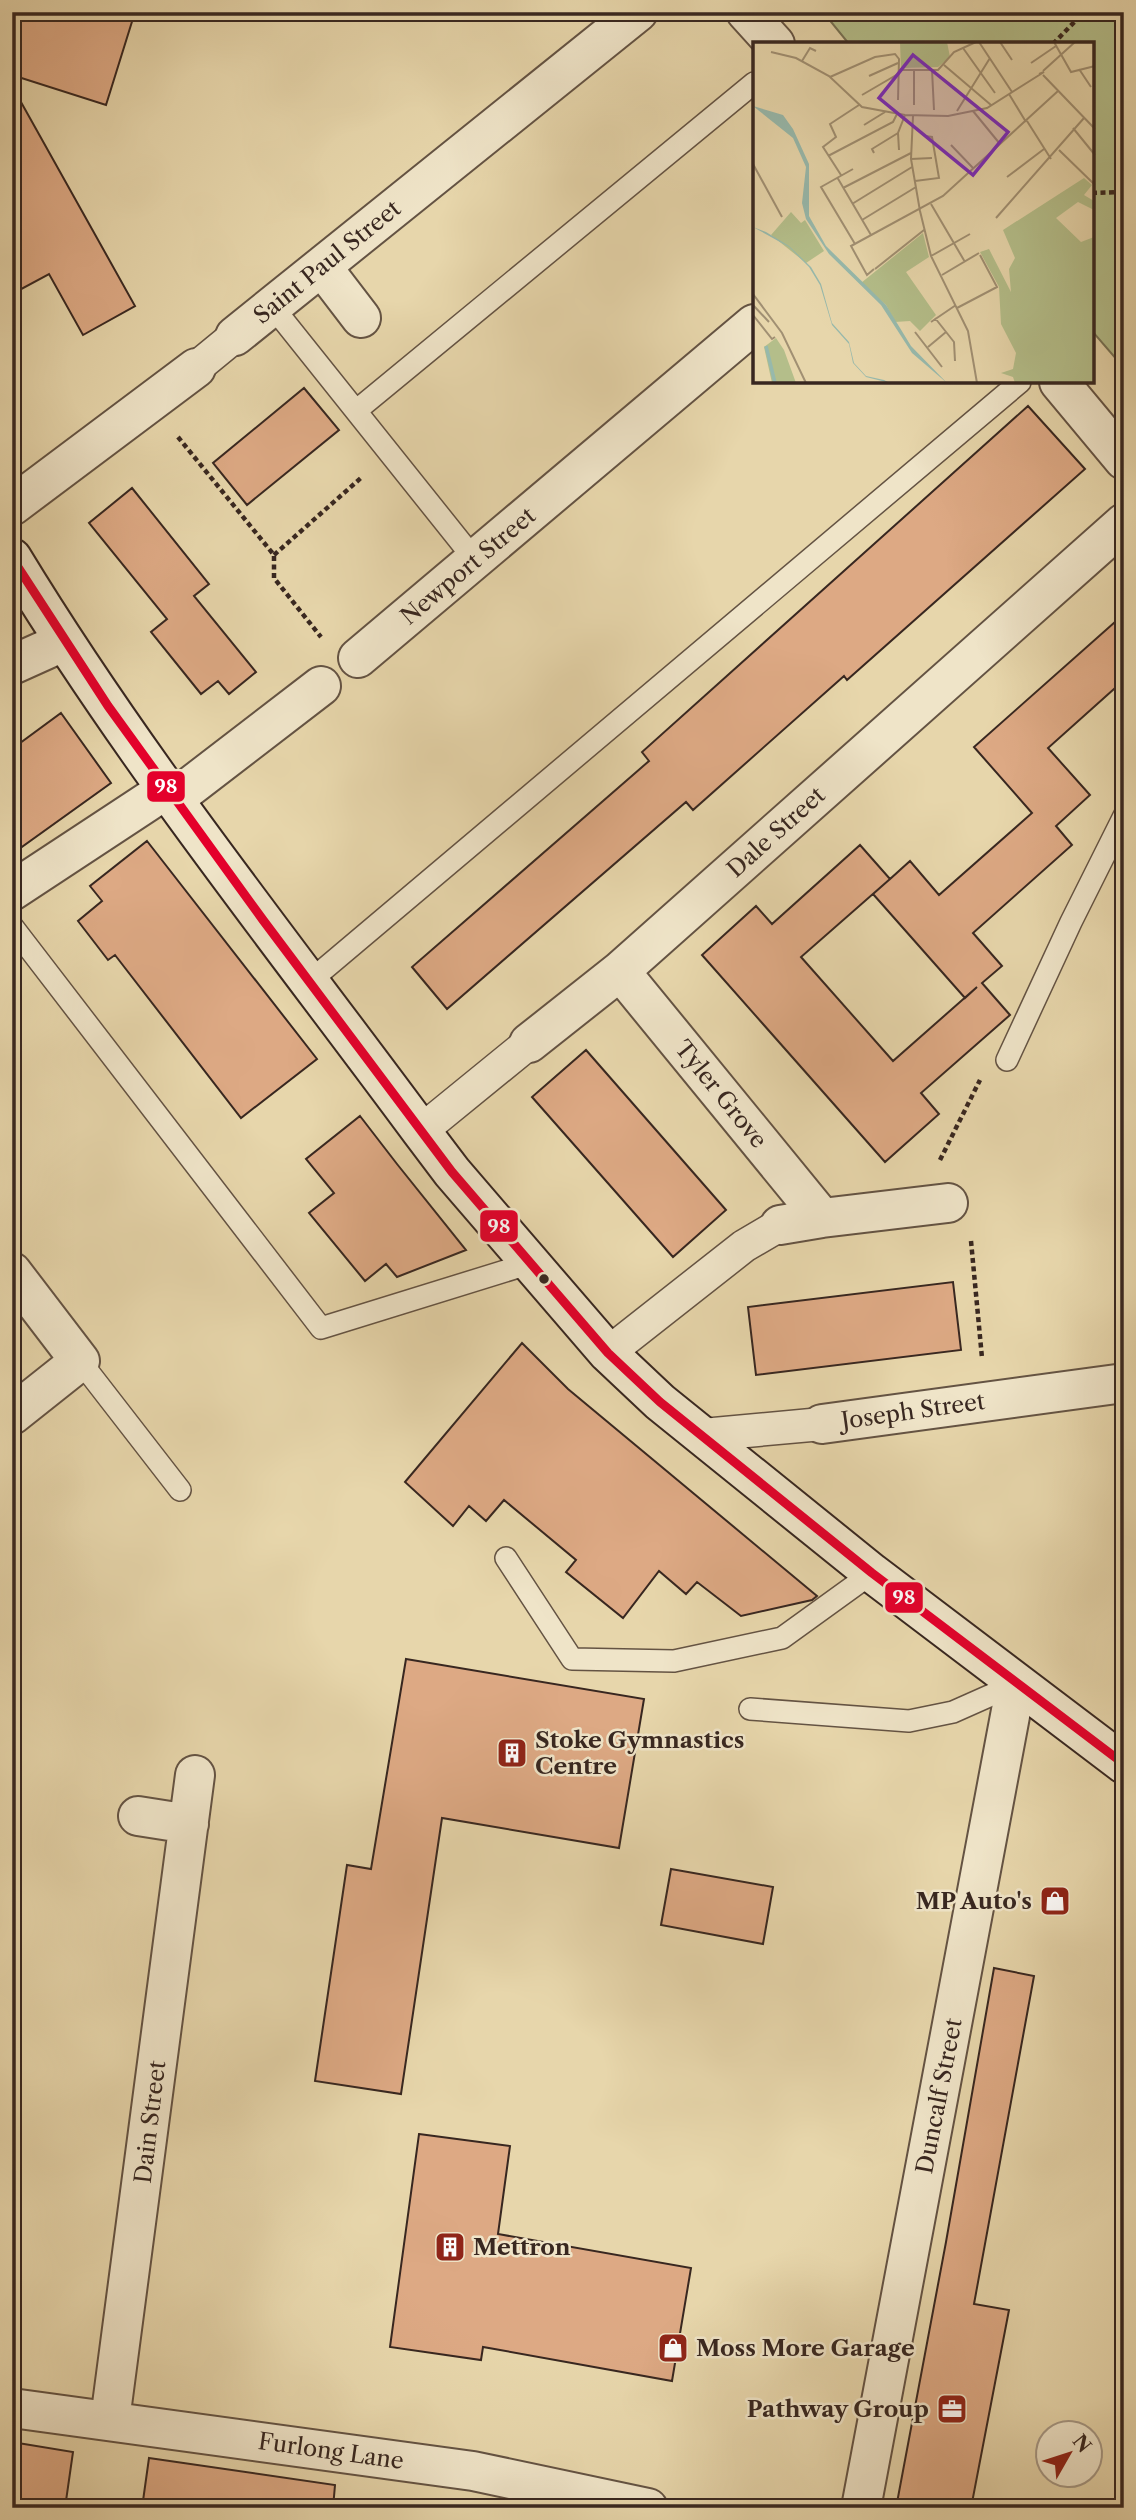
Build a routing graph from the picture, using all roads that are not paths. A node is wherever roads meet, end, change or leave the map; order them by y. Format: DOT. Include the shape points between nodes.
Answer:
graph roads {
  1 [pos="638,12"];
  2 [pos="747,12"];
  3 [pos="773,42"];
  4 [pos="753,84"];
  5 [pos="322,267"];
  6 [pos="272,306"];
  7 [pos="361,318"];
  8 [pos="753,325"];
  9 [pos="235,336"];
  10 [pos="196,368"];
  11 [pos="1019,383"];
  12 [pos="1060,383"];
  13 [pos="357,410"];
  14 [pos="1124,460"];
  15 [pos="12,506"];
  16 [pos="1124,523"];
  17 [pos="12,558"];
  18 [pos="475,560"];
  19 [pos="63,642"];
  20 [pos="12,665"];
  21 [pos="171,794"];
  22 [pos="1124,816"];
  23 [pos="14,886"];
  24 [pos="12,926"];
  25 [pos="620,971"];
  26 [pos="310,981"];
  27 [pos="529,1043"];
  28 [pos="1007,1060"];
  29 [pos="421,1131"];
  30 [pos="948,1203"];
  31 [pos="822,1218"];
  32 [pos="780,1226"];
  33 [pos="531,1264"];
  34 [pos="12,1272"];
  35 [pos="608,1353"];
  36 [pos="79,1361"];
  37 [pos="1124,1383"];
  38 [pos="12,1415"];
  39 [pos="821,1424"];
  40 [pos="703,1435"];
  41 [pos="180,1490"];
  42 [pos="506,1558"];
  43 [pos="872,1573"];
  44 [pos="1016,1684"];
  45 [pos="750,1709"];
  46 [pos="1124,1764"];
  47 [pos="195,1775"];
  48 [pos="138,1816"];
  49 [pos="189,1824"];
  50 [pos="12,2407"];
  51 [pos="110,2420"];
  52 [pos="648,2508"];
  53 [pos="861,2508"];
  1 -- 5 [label="street, Saint Paul Street"];
  2 -- 3 [label="street"];
  4 -- 13 [label="lane"];
  5 -- 6 [label="street, Saint Paul Street"];
  5 -- 7 [label="street"];
  6 -- 9 [label="street, Saint Paul Street"];
  6 -- 13 [label="lane"];
  8 -- 18 [label="street, Newport Street"];
  9 -- 10 [label="street, Saint Paul Street"];
  10 -- 15 [label="street, Saint Paul Street"];
  11 -- 26 [label="lane"];
  12 -- 14 [label="street"];
  13 -- 18 [label="lane"];
  16 -- 25 [label="street, Dale Street"];
  17 -- 19 [label="street"];
  18 -- 21 [label="street, Newport Street" via="342,671"];
  19 -- 20 [label="street"];
  19 -- 21 [label="street"];
  21 -- 23 [label="street, Newport Street"];
  21 -- 26 [label="street"];
  22 -- 28 [label="lane"];
  24 -- 33 [label="lane" via="321,1328"];
  25 -- 27 [label="street, Dale Street"];
  25 -- 31 [label="street, Tyler Grove"];
  26 -- 29 [label="street"];
  27 -- 29 [label="street, Dale Street"];
  29 -- 33 [label="street"];
  30 -- 31 [label="street"];
  31 -- 32 [label="street"];
  32 -- 35 [label="street" via="744,1246"];
  33 -- 35 [label="street"];
  34 -- 36 [label="street"];
  35 -- 40 [label="street"];
  36 -- 38 [label="street"];
  36 -- 41 [label="lane"];
  37 -- 39 [label="street, Joseph Street"];
  39 -- 40 [label="street, Joseph Street"];
  40 -- 43 [label="street"];
  42 -- 43 [label="lane" via="572,1658 674,1661 782,1637"];
  43 -- 44 [label="street"];
  44 -- 45 [label="lane" via="953,1712 909,1721"];
  44 -- 46 [label="street"];
  44 -- 53 [label="street, Duncalf Street"];
  47 -- 49 [label="street, Dain Street"];
  48 -- 49 [label="street"];
  49 -- 51 [label="street, Dain Street"];
  50 -- 51 [label="street, Furlong Lane"];
  51 -- 52 [label="street, Furlong Lane" via="473,2471"];
}
